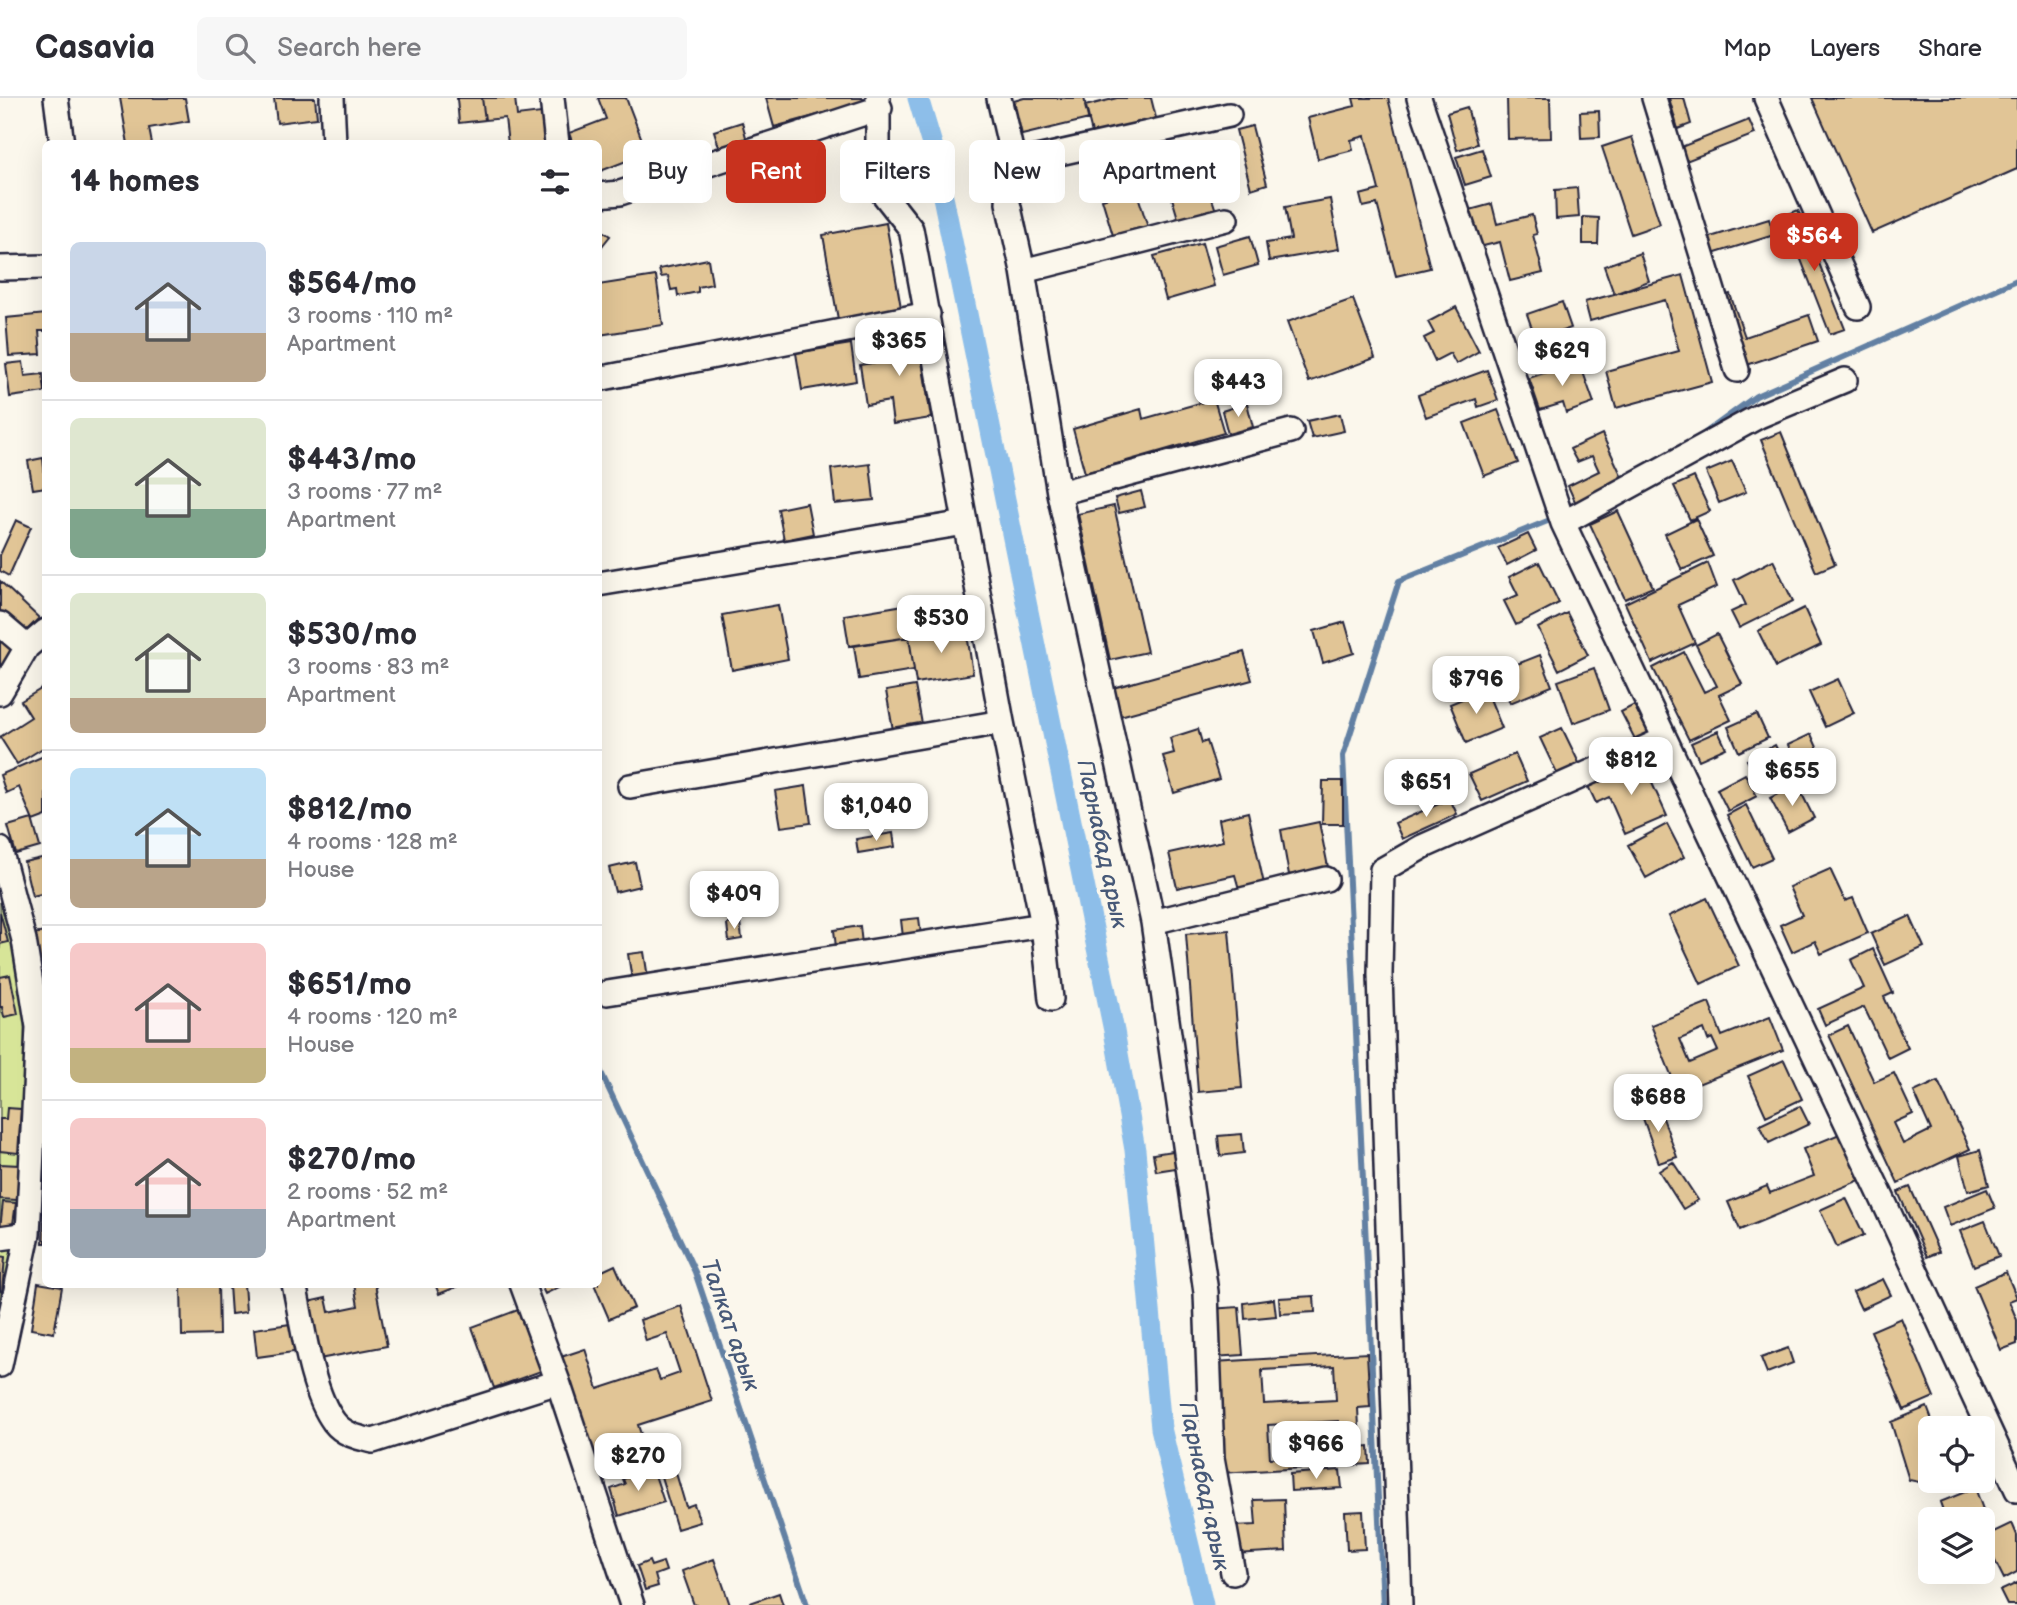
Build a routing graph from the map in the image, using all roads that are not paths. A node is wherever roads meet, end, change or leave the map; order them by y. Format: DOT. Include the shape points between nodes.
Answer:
graph roads {
  1 [pos="56,98"];
  2 [pos="332,98"];
  3 [pos="552,98"];
  4 [pos="999,98"];
  5 [pos="1419,98"];
  6 [pos="1654,98"];
  7 [pos="1766,98"];
  8 [pos="879,103"];
  9 [pos="1229,115"];
  10 [pos="61,140"];
  11 [pos="334,140"];
  12 [pos="557,140"];
  13 [pos="1009,140"];
  14 [pos="1065,152"];
  15 [pos="602,195"];
  16 [pos="1008,203"];
  17 [pos="1226,219"];
  18 [pos="42,267"];
  19 [pos="0,268"];
  20 [pos="1023,271"];
  21 [pos="1858,307"];
  22 [pos="928,314"];
  23 [pos="1737,370"];
  24 [pos="602,378"];
  25 [pos="1845,380"];
  26 [pos="1291,431"];
  27 [pos="1059,493"];
  28 [pos="965,523"];
  29 [pos="1563,523"];
  30 [pos="602,583"];
  31 [pos="0,624"];
  32 [pos="42,634"];
  33 [pos="27,647"];
  34 [pos="0,693"];
  35 [pos="1002,722"];
  36 [pos="1665,739"];
  37 [pos="630,786"];
  38 [pos="0,849"];
  39 [pos="1326,879"];
  40 [pos="1153,922"];
  41 [pos="1043,925"];
  42 [pos="607,993"];
  43 [pos="1051,999"];
  44 [pos="28,1234"];
  45 [pos="0,1238"];
  46 [pos="295,1288"];
  47 [pos="523,1288"];
  48 [pos="0,1365"];
  49 [pos="558,1382"];
  50 [pos="2017,1490"];
  51 [pos="1233,1573"];
  52 [pos="632,1605"];
  53 [pos="1399,1605"];
  1 -- 10 [label="street"];
  2 -- 11 [label="street"];
  3 -- 12 [label="street"];
  4 -- 13 [label="street"];
  5 -- 29 [label="street"];
  6 -- 23 [label="street"];
  7 -- 21 [label="street"];
  8 -- 15 [label="street" via="620,193"];
  8 -- 22 [label="street" via="877,187 911,229"];
  9 -- 14 [label="street"];
  16 -- 20 [label="street"];
  17 -- 20 [label="street"];
  18 -- 19 [label="street"];
  20 -- 27 [label="street"];
  22 -- 24 [label="street"];
  22 -- 28 [label="street"];
  25 -- 29 [label="street" via="1759,416"];
  26 -- 27 [label="street"];
  27 -- 40 [label="street"];
  28 -- 30 [label="street"];
  28 -- 35 [label="street"];
  29 -- 36 [label="street"];
  31 -- 33 [label="street"];
  32 -- 33 [label="street"];
  33 -- 34 [label="street"];
  35 -- 37 [label="street"];
  35 -- 41 [label="street"];
  36 -- 50 [label="street"];
  36 -- 53 [label="street" via="1422,847 1382,870 1380,974"];
  38 -- 44 [label="street" via="24,940 38,1027"];
  39 -- 40 [label="street"];
  40 -- 51 [label="street" via="1206,1292 1212,1458"];
  41 -- 42 [label="street"];
  41 -- 43 [label="street"];
  44 -- 45 [label="street"];
  44 -- 48 [label="street"];
  46 -- 49 [label="street" via="316,1384 335,1423 352,1436 373,1441"];
  47 -- 49 [label="street"];
  49 -- 52 [label="street"];
}
